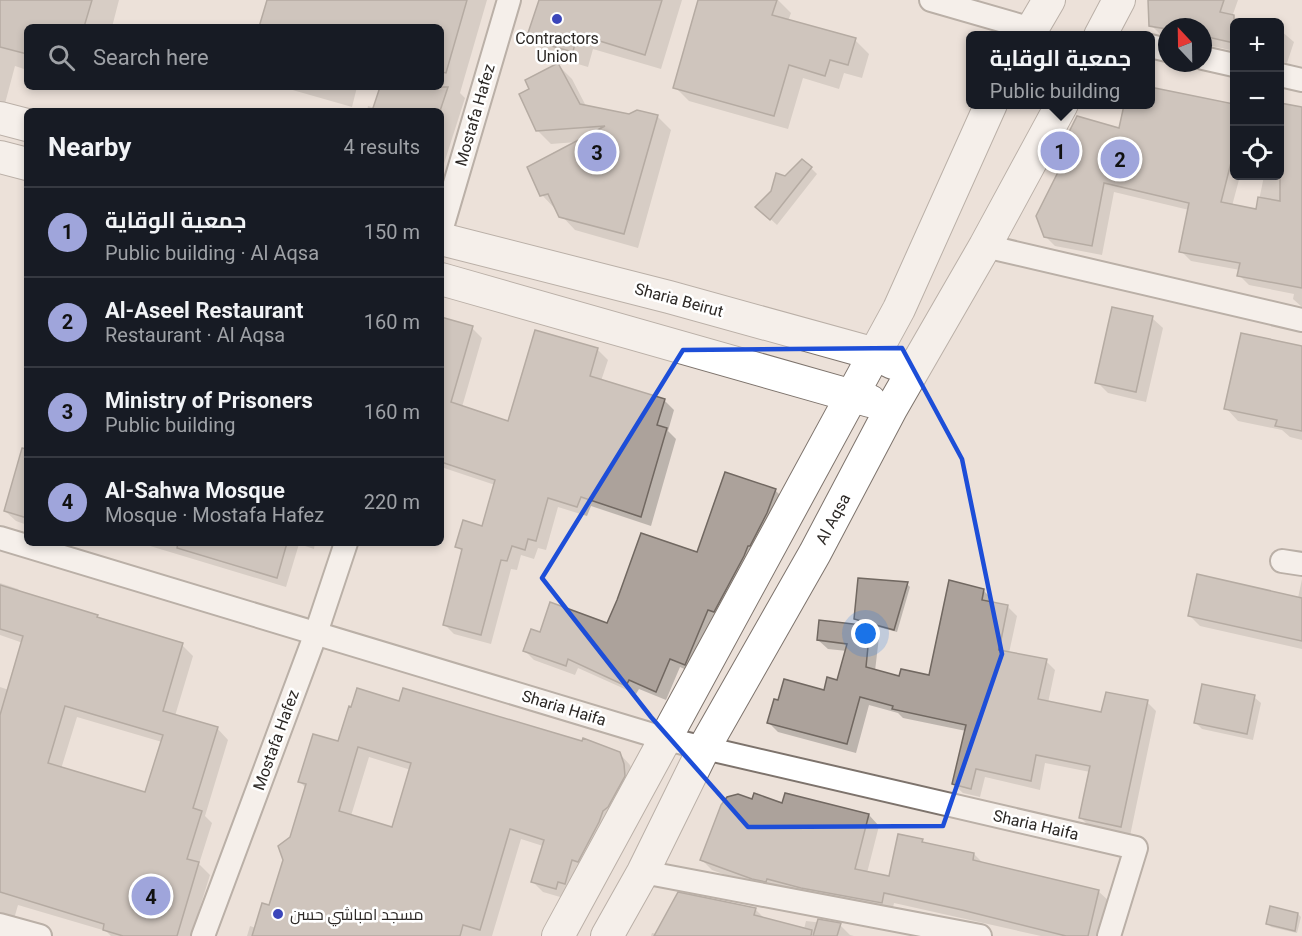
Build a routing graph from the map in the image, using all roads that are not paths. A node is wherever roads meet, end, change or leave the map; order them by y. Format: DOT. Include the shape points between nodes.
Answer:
graph roads {
  1 [pos="509,0"];
  2 [pos="931,0"];
  3 [pos="1048,0"];
  4 [pos="1119,0"];
  5 [pos="1027,31"];
  6 [pos="1031,31"];
  7 [pos="1103,31"];
  8 [pos="1212,60"];
  9 [pos="1230,64"];
  10 [pos="1284,76"];
  11 [pos="1302,80"];
  12 [pos="989,109"];
  13 [pos="1060,109"];
  14 [pos="0,118"];
  15 [pos="24,124"];
  16 [pos="0,157"];
  17 [pos="24,163"];
  18 [pos="444,221"];
  19 [pos="444,240"];
  20 [pos="986,246"];
  21 [pos="444,280"];
  22 [pos="1302,320"];
  23 [pos="875,354"];
  24 [pos="912,373"];
  25 [pos="851,395"];
  26 [pos="891,409"];
  27 [pos="0,538"];
  28 [pos="24,545"];
  29 [pos="27,546"];
  30 [pos="345,546"];
  31 [pos="316,633"];
  32 [pos="666,739"];
  33 [pos="704,748"];
  34 [pos="643,872"];
  35 [pos="0,925"];
  36 [pos="40,936"];
  37 [pos="203,936"];
  38 [pos="558,936"];
  39 [pos="608,936"];
  40 [pos="980,936"];
  41 [pos="1109,936"];
  1 -- 18 [label="street, Mostafa Hafez"];
  2 -- 5 [label="street"];
  3 -- 6 [label="main road"];
  4 -- 7 [label="main road"];
  8 -- 9 [label="street"];
  10 -- 11 [label="street"];
  12 -- 23 [label="main road"];
  13 -- 20 [label="main road, Al Aqsa"];
  14 -- 15 [label="main road"];
  16 -- 17 [label="main road"];
  19 -- 23 [label="main road, Sharia Beirut"];
  20 -- 22 [label="street"];
  20 -- 24 [label="main road, Al Aqsa"];
  21 -- 25 [label="main road"];
  23 -- 24 [label="main road, Sharia Beirut"];
  23 -- 25 [label="main road"];
  24 -- 26 [label="main road, Al Aqsa"];
  25 -- 26 [label="main road"];
  25 -- 32 [label="main road"];
  26 -- 33 [label="main road, Al Aqsa" via="815,554"];
  27 -- 28 [label="street, Sharia Haifa"];
  29 -- 31 [label="street, Sharia Haifa"];
  30 -- 31 [label="street, Mostafa Hafez"];
  31 -- 32 [label="street, Sharia Haifa"];
  31 -- 37 [label="street, Mostafa Hafez"];
  32 -- 33 [label="street, Sharia Haifa"];
  32 -- 38 [label="main road"];
  33 -- 34 [label="main road, Al Aqsa"];
  33 -- 41 [label="street, Sharia Haifa" via="1136,848"];
  34 -- 39 [label="main road, Al Aqsa"];
  34 -- 40 [label="street"];
  35 -- 36 [label="street"];
}
